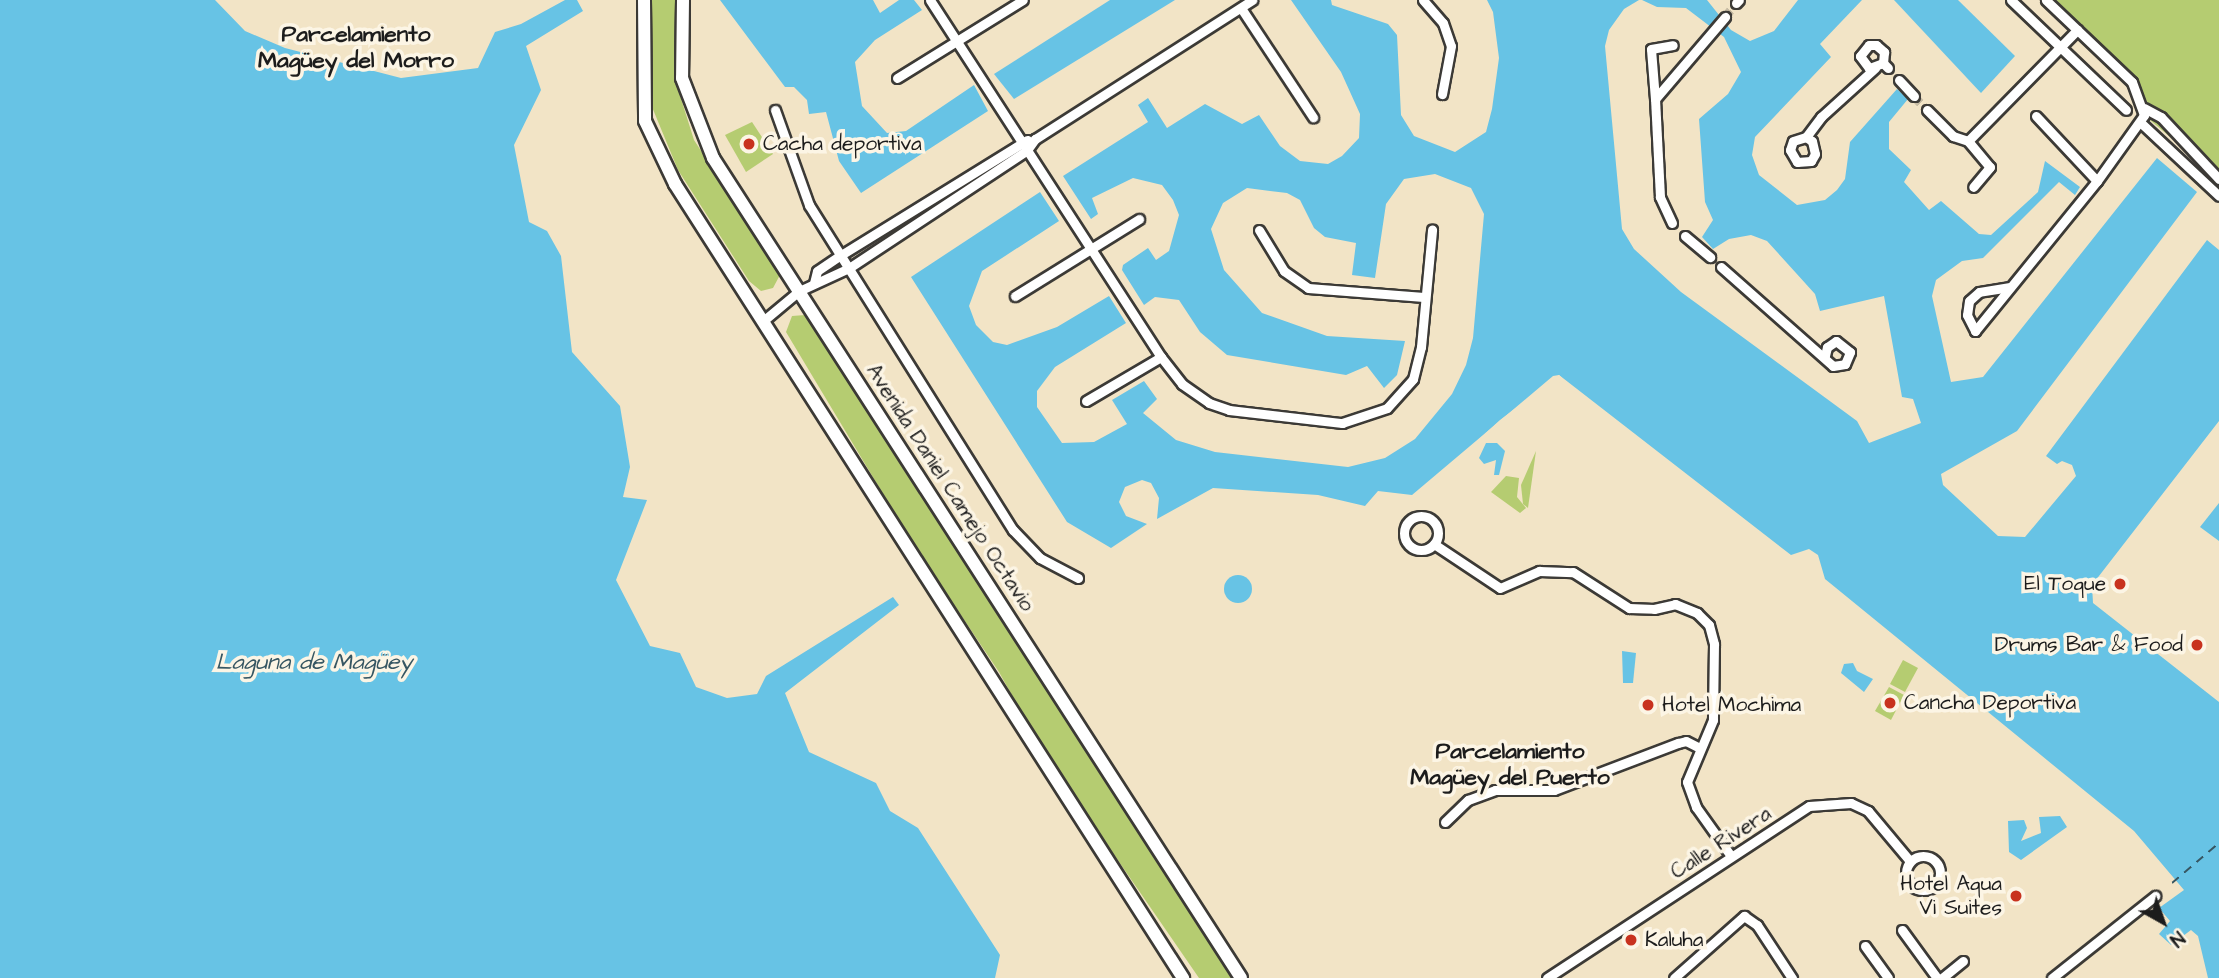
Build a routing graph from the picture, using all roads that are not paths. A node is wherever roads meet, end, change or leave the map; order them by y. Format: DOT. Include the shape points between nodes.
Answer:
graph roads {
  1 [pos="644,0"];
  2 [pos="683,0"];
  3 [pos="930,0"];
  4 [pos="1023,0"];
  5 [pos="1252,0"];
  6 [pos="1423,0"];
  7 [pos="2011,0"];
  8 [pos="2046,0"];
  9 [pos="1241,8"];
  10 [pos="1724,17"];
  11 [pos="2077,30"];
  12 [pos="956,41"];
  13 [pos="1673,45"];
  14 [pos="2059,46"];
  15 [pos="1882,67"];
  16 [pos="897,78"];
  17 [pos="1899,80"];
  18 [pos="1443,94"];
  19 [pos="1914,96"];
  20 [pos="1656,99"];
  21 [pos="2144,108"];
  22 [pos="775,110"];
  23 [pos="1927,110"];
  24 [pos="2126,110"];
  25 [pos="2036,116"];
  26 [pos="1313,117"];
  27 [pos="2140,122"];
  28 [pos="1806,137"];
  29 [pos="1035,139"];
  30 [pos="1021,140"];
  31 [pos="1968,142"];
  32 [pos="1027,150"];
  33 [pos="2219,179"];
  34 [pos="2097,181"];
  35 [pos="1973,187"];
  36 [pos="2219,196"];
  37 [pos="1139,219"];
  38 [pos="1672,223"];
  39 [pos="1259,230"];
  40 [pos="1432,230"];
  41 [pos="1685,236"];
  42 [pos="1094,248"];
  43 [pos="841,255"];
  44 [pos="1708,256"];
  45 [pos="1721,267"];
  46 [pos="849,268"];
  47 [pos="814,283"];
  48 [pos="2010,287"];
  49 [pos="799,291"];
  50 [pos="1015,296"];
  51 [pos="1424,298"];
  52 [pos="763,320"];
  53 [pos="1825,356"];
  54 [pos="1161,357"];
  55 [pos="1086,401"];
  56 [pos="1434,544"];
  57 [pos="1078,578"];
  58 [pos="1700,748"];
  59 [pos="1445,822"];
  60 [pos="1731,856"];
  61 [pos="1910,861"];
  62 [pos="2155,896"];
  63 [pos="1902,930"];
  64 [pos="1865,946"];
  65 [pos="1963,961"];
  66 [pos="1182,978"];
  67 [pos="1241,978"];
  68 [pos="1547,978"];
  69 [pos="1674,978"];
  70 [pos="1792,978"];
  71 [pos="1888,978"];
  72 [pos="1940,978"];
  73 [pos="2052,978"];
  1 -- 52 [label="main road" via="645,121 675,184"];
  2 -- 49 [label="main road, Avenida Daniel Camejo Octavio" via="682,78 693,116 713,158"];
  3 -- 12 [label="street"];
  4 -- 12 [label="street"];
  5 -- 9 [label="street"];
  6 -- 18 [label="street" via="1444,23 1451,46"];
  7 -- 14 [label="street"];
  8 -- 11 [label="street"];
  9 -- 26 [label="street"];
  9 -- 29 [label="street"];
  10 -- 20 [label="street"];
  11 -- 14 [label="street"];
  11 -- 21 [label="street" via="2132,82"];
  12 -- 16 [label="street"];
  12 -- 30 [label="street"];
  13 -- 20 [label="street" via="1651,49"];
  14 -- 24 [label="street"];
  14 -- 31 [label="street"];
  15 -- 28 [label="street" via="1821,117"];
  17 -- 19 [label="street"];
  20 -- 38 [label="street" via="1660,197"];
  21 -- 27 [label="street"];
  21 -- 33 [label="street" via="2161,117"];
  22 -- 43 [label="street" via="809,205"];
  23 -- 31 [label="street" via="1952,136"];
  25 -- 34 [label="street"];
  27 -- 34 [label="street"];
  27 -- 36 [label="street"];
  29 -- 30 [label="street"];
  29 -- 32 [label="street"];
  30 -- 32 [label="street"];
  30 -- 43 [label="street"];
  31 -- 35 [label="street" via="1990,167"];
  32 -- 42 [label="street"];
  32 -- 46 [label="street"];
  34 -- 48 [label="street"];
  37 -- 42 [label="street"];
  39 -- 51 [label="street" via="1284,271 1308,288"];
  40 -- 51 [label="street"];
  41 -- 44 [label="street"];
  42 -- 50 [label="street"];
  42 -- 54 [label="street"];
  43 -- 46 [label="street"];
  43 -- 47 [label="street" via="817,271"];
  45 -- 53 [label="street"];
  46 -- 47 [label="street" via="824,283"];
  46 -- 57 [label="street" via="1013,530 1040,558"];
  47 -- 49 [label="street"];
  48 -- 48 [label="street" via="1989,313 1975,331 1967,315 1969,301 1979,292"];
  49 -- 52 [label="street"];
  49 -- 67 [label="main road, Avenida Daniel Camejo Octavio"];
  51 -- 54 [label="street" via="1413,379 1387,408 1353,421 1229,410 1194,394"];
  52 -- 66 [label="main road"];
  54 -- 55 [label="street"];
  56 -- 58 [label="street" via="1500,588 1539,572 1560,570 1589,579 1629,608 1675,604 1697,613 1712,633 1715,699 1713,720"];
  58 -- 59 [label="street" via="1686,741 1678,743 1554,790 1495,790 1468,800"];
  58 -- 60 [label="street" via="1690,767 1689,796"];
  60 -- 61 [label="street, Calle Rivera" via="1809,806 1829,802 1851,803 1868,811"];
  60 -- 68 [label="street, Calle Rivera"];
  62 -- 73 [label="street"];
  63 -- 72 [label="street"];
  64 -- 71 [label="street"];
  65 -- 72 [label="street"];
  69 -- 70 [label="street" via="1744,916 1757,925"];
}
